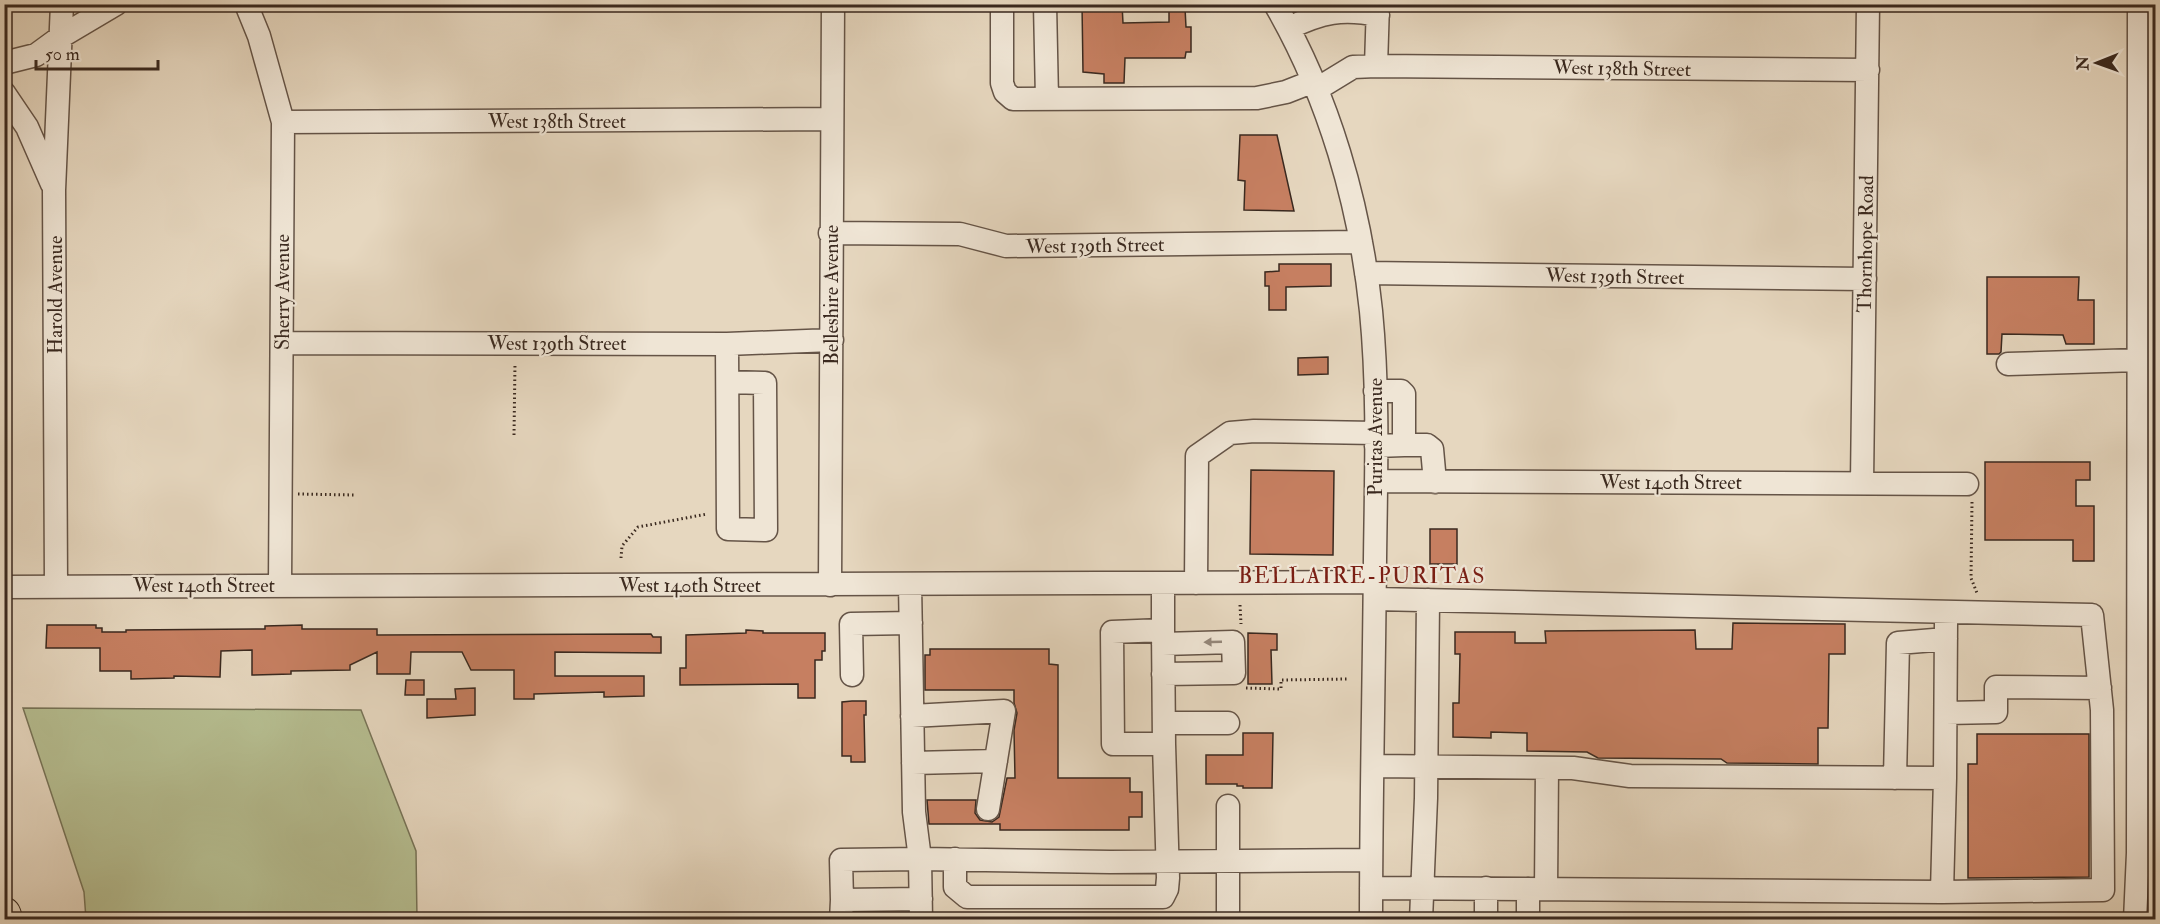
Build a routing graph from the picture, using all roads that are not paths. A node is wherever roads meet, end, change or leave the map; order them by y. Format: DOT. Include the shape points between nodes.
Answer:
graph roads {
  1 [pos="62,4"];
  2 [pos="116,4"];
  3 [pos="246,4"];
  4 [pos="833,4"];
  5 [pos="1002,4"];
  6 [pos="1045,4"];
  7 [pos="1275,4"];
  8 [pos="1868,4"];
  9 [pos="2139,4"];
  10 [pos="1332,9"];
  11 [pos="1378,10"];
  12 [pos="1288,28"];
  13 [pos="62,36"];
  14 [pos="4,63"];
  15 [pos="1376,66"];
  16 [pos="1868,70"];
  17 [pos="1316,85"];
  18 [pos="4,93"];
  19 [pos="1047,99"];
  20 [pos="831,119"];
  21 [pos="284,122"];
  22 [pos="54,190"];
  23 [pos="830,233"];
  24 [pos="2147,238"];
  25 [pos="1361,242"];
  26 [pos="1366,273"];
  27 [pos="1865,279"];
  28 [pos="832,340"];
  29 [pos="282,343"];
  30 [pos="727,344"];
  31 [pos="2144,354"];
  32 [pos="2008,364"];
  33 [pos="728,382"];
  34 [pos="1375,391"];
  35 [pos="1376,439"];
  36 [pos="1404,446"];
  37 [pos="1376,481"];
  38 [pos="1435,482"];
  39 [pos="2147,482"];
  40 [pos="1862,483"];
  41 [pos="1970,491"];
  42 [pos="2147,581"];
  43 [pos="1163,583"];
  44 [pos="1196,583"];
  45 [pos="910,584"];
  46 [pos="280,585"];
  47 [pos="830,585"];
  48 [pos="56,586"];
  49 [pos="4,587"];
  50 [pos="1375,591"];
  51 [pos="1428,600"];
  52 [pos="1946,613"];
  53 [pos="911,622"];
  54 [pos="1163,637"];
  55 [pos="1946,639"];
  56 [pos="1163,674"];
  57 [pos="852,675"];
  58 [pos="2100,688"];
  59 [pos="1946,713"];
  60 [pos="912,716"];
  61 [pos="1228,723"];
  62 [pos="1164,734"];
  63 [pos="996,761"];
  64 [pos="913,763"];
  65 [pos="1372,766"];
  66 [pos="1427,767"];
  67 [pos="1546,768"];
  68 [pos="1895,778"];
  69 [pos="1945,778"];
  70 [pos="1227,806"];
  71 [pos="988,809"];
  72 [pos="920,859"];
  73 [pos="955,859"];
  74 [pos="1371,860"];
  75 [pos="1168,862"];
  76 [pos="1227,862"];
  77 [pos="1371,888"];
  78 [pos="1424,888"];
  79 [pos="1486,888"];
  80 [pos="1538,889"];
  81 [pos="1942,892"];
  82 [pos="921,909"];
  83 [pos="842,910"];
  84 [pos="4,914"];
  85 [pos="6,920"];
  86 [pos="1227,920"];
  87 [pos="1371,920"];
  88 [pos="1421,920"];
  89 [pos="1486,920"];
  90 [pos="1528,920"];
  91 [pos="2135,920"];
  1 -- 13 [label="street, Harold Avenue"];
  2 -- 13 [label="street"];
  3 -- 21 [label="street, Sherry Avenue"];
  4 -- 20 [label="street, Belleshire Avenue"];
  5 -- 19 [label="street" via="1005,92 1013,99"];
  6 -- 19 [label="street"];
  7 -- 12 [label="street, Puritas Avenue"];
  8 -- 16 [label="street, Thornhope Road"];
  9 -- 24 [label="street"];
  10 -- 11 [label="street"];
  10 -- 12 [label="street"];
  11 -- 15 [label="street"];
  12 -- 17 [label="street, Puritas Avenue"];
  13 -- 14 [label="street" via="36,55"];
  13 -- 22 [label="street, Harold Avenue"];
  15 -- 16 [label="street, West 138th Street"];
  15 -- 17 [label="street" via="1353,67"];
  16 -- 27 [label="street, Thornhope Road"];
  17 -- 19 [label="street" via="1257,98"];
  17 -- 25 [label="street, Puritas Avenue"];
  18 -- 22 [label="street" via="27,127"];
  20 -- 21 [label="street, West 138th Street"];
  20 -- 23 [label="street, Belleshire Avenue"];
  21 -- 29 [label="street, Sherry Avenue"];
  22 -- 48 [label="street, Harold Avenue"];
  23 -- 25 [label="street, West 139th Street" via="960,234 1006,246"];
  23 -- 28 [label="street, Belleshire Avenue"];
  24 -- 31 [label="street"];
  25 -- 26 [label="street, Puritas Avenue"];
  26 -- 27 [label="street, West 139th Street"];
  26 -- 34 [label="street, Puritas Avenue"];
  27 -- 40 [label="street, Thornhope Road"];
  28 -- 30 [label="street, West 139th Street"];
  28 -- 47 [label="street, Belleshire Avenue"];
  29 -- 30 [label="street, West 139th Street"];
  29 -- 46 [label="street, Sherry Avenue"];
  30 -- 33 [label="street"];
  31 -- 32 [label="street"];
  31 -- 39 [label="street"];
  33 -- 33 [label="street" via="728,529 766,530 765,383"];
  34 -- 35 [label="street, Puritas Avenue"];
  34 -- 36 [label="street" via="1404,394"];
  35 -- 36 [label="street"];
  35 -- 37 [label="street, Puritas Avenue"];
  35 -- 44 [label="street" via="1230,433 1197,456"];
  36 -- 38 [label="street" via="1427,445 1432,449"];
  37 -- 38 [label="street, West 140th Street"];
  37 -- 50 [label="street, Puritas Avenue"];
  38 -- 40 [label="street, West 140th Street"];
  39 -- 42 [label="street"];
  40 -- 41 [label="street, West 140th Street"];
  42 -- 91 [label="street"];
  43 -- 44 [label="street, West 140th Street"];
  43 -- 45 [label="street, West 140th Street"];
  43 -- 54 [label="street"];
  44 -- 50 [label="street, West 140th Street"];
  45 -- 47 [label="street, West 140th Street"];
  45 -- 53 [label="street"];
  46 -- 47 [label="street, West 140th Street"];
  46 -- 48 [label="street, West 140th Street"];
  48 -- 49 [label="street, West 140th Street"];
  50 -- 51 [label="street, West 140th Street"];
  50 -- 65 [label="street, Puritas Avenue"];
  51 -- 52 [label="street, West 140th Street"];
  51 -- 66 [label="street"];
  52 -- 55 [label="street"];
  52 -- 58 [label="street, West 140th Street" via="2092,615"];
  53 -- 57 [label="street" via="850,624"];
  53 -- 60 [label="street"];
  54 -- 56 [label="street"];
  56 -- 54 [label="street, one-way" via="1234,673 1233,642"];
  54 -- 62 [label="street" via="1112,632 1113,744"];
  55 -- 59 [label="street"];
  55 -- 68 [label="street" via="1899,643"];
  56 -- 62 [label="street"];
  58 -- 59 [label="street" via="1996,687 1996,712"];
  58 -- 81 [label="street" via="2103,890"];
  59 -- 69 [label="street"];
  60 -- 63 [label="street" via="1004,711"];
  60 -- 64 [label="street"];
  61 -- 62 [label="street"];
  62 -- 75 [label="street"];
  63 -- 64 [label="street"];
  63 -- 71 [label="street"];
  64 -- 72 [label="street"];
  65 -- 66 [label="street"];
  65 -- 74 [label="street, Puritas Avenue"];
  66 -- 67 [label="street"];
  66 -- 78 [label="street"];
  67 -- 68 [label="street" via="1630,776"];
  67 -- 80 [label="street"];
  68 -- 69 [label="street"];
  69 -- 81 [label="street"];
  70 -- 76 [label="street"];
  72 -- 73 [label="street"];
  72 -- 82 [label="street"];
  72 -- 83 [label="street" via="842,860"];
  73 -- 75 [label="street"];
  73 -- 75 [label="street" via="954,887 967,897 1163,897"];
  74 -- 76 [label="street"];
  74 -- 77 [label="street, Puritas Avenue"];
  75 -- 76 [label="street"];
  76 -- 86 [label="street"];
  77 -- 78 [label="street"];
  77 -- 87 [label="street, Puritas Avenue"];
  78 -- 79 [label="street"];
  78 -- 88 [label="street"];
  79 -- 80 [label="street"];
  79 -- 89 [label="street"];
  80 -- 81 [label="street"];
  80 -- 90 [label="street"];
  82 -- 83 [label="street"];
  84 -- 85 [label="highway"];
}
